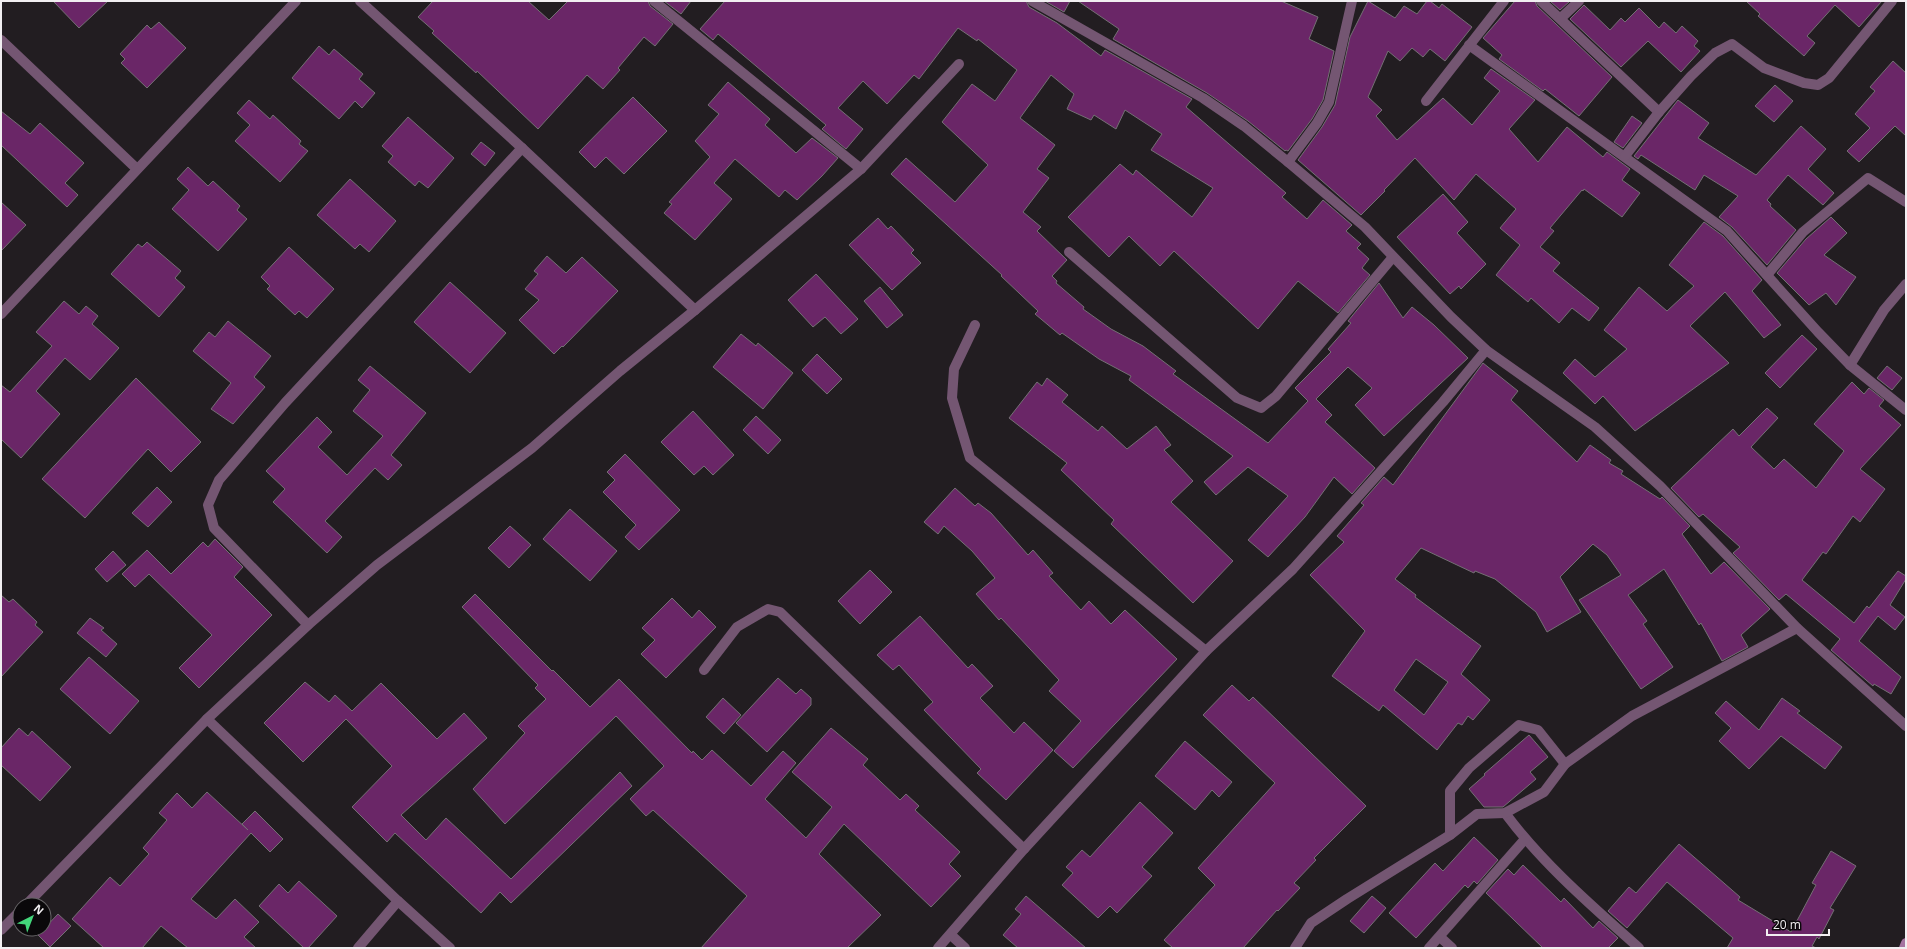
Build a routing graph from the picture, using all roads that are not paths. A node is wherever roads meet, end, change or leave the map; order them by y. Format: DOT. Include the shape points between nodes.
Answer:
graph roads {
  1 [pos="296,1"];
  2 [pos="360,1"];
  3 [pos="654,1"];
  4 [pos="1032,1"];
  5 [pos="1352,1"];
  6 [pos="1504,1"];
  7 [pos="1541,1"];
  8 [pos="1579,1"];
  9 [pos="1892,1"];
  10 [pos="1561,18"];
  11 [pos="1,40"];
  12 [pos="1469,45"];
  13 [pos="959,64"];
  14 [pos="1426,101"];
  15 [pos="1659,112"];
  16 [pos="522,148"];
  17 [pos="1625,156"];
  18 [pos="1288,162"];
  19 [pos="137,169"];
  20 [pos="861,169"];
  21 [pos="1906,202"];
  22 [pos="1069,252"];
  23 [pos="1392,257"];
  24 [pos="1768,274"];
  25 [pos="1906,284"];
  26 [pos="695,310"];
  27 [pos="1,314"];
  28 [pos="976,325"];
  29 [pos="1486,350"];
  30 [pos="1850,365"];
  31 [pos="1906,410"];
  32 [pos="308,625"];
  33 [pos="1796,628"];
  34 [pos="1206,651"];
  35 [pos="704,670"];
  36 [pos="207,719"];
  37 [pos="1906,726"];
  38 [pos="1565,764"];
  39 [pos="1505,813"];
  40 [pos="1450,835"];
  41 [pos="1525,839"];
  42 [pos="1024,849"];
  43 [pos="34,897"];
  44 [pos="398,901"];
  45 [pos="12,919"];
  46 [pos="1,930"];
  47 [pos="951,934"];
  48 [pos="1440,937"];
  49 [pos="1906,944"];
  50 [pos="358,948"];
  51 [pos="450,948"];
  52 [pos="938,948"];
  53 [pos="965,948"];
  54 [pos="1295,948"];
  55 [pos="1429,948"];
  56 [pos="1452,948"];
  57 [pos="1639,948"];
  58 [pos="1904,948"];
  1 -- 19 [label="street"];
  2 -- 16 [label="street"];
  3 -- 20 [label="street"];
  4 -- 18 [label="street" via="1203,98 1244,126"];
  5 -- 18 [label="street" via="1329,102"];
  6 -- 12 [label="street"];
  7 -- 10 [label="street"];
  8 -- 10 [label="street"];
  9 -- 15 [label="street" via="1829,78 1818,85 1804,83 1764,68 1732,44 1706,61"];
  10 -- 15 [label="street"];
  11 -- 19 [label="street"];
  12 -- 14 [label="street"];
  12 -- 17 [label="street"];
  13 -- 20 [label="street"];
  15 -- 17 [label="street"];
  16 -- 26 [label="street"];
  16 -- 32 [label="street" via="285,403 219,480 208,505 214,528"];
  17 -- 24 [label="street" via="1727,231"];
  18 -- 23 [label="street" via="1365,227"];
  19 -- 27 [label="street"];
  20 -- 26 [label="street"];
  21 -- 24 [label="street" via="1868,178 1803,232"];
  22 -- 23 [label="street" via="1237,398 1261,408 1276,396"];
  23 -- 29 [label="street"];
  24 -- 30 [label="street"];
  25 -- 30 [label="street" via="1884,310"];
  26 -- 32 [label="street" via="532,448 377,566"];
  28 -- 34 [label="street" via="954,369 952,398 970,458"];
  29 -- 33 [label="street" via="1595,427 1660,486"];
  29 -- 34 [label="street" via="1443,402 1293,569"];
  30 -- 31 [label="street"];
  32 -- 36 [label="street"];
  33 -- 37 [label="street"];
  33 -- 38 [label="street" via="1632,716"];
  34 -- 42 [label="street"];
  35 -- 42 [label="street" via="737,627 768,609 780,612"];
  36 -- 43 [label="street"];
  36 -- 44 [label="street"];
  38 -- 39 [label="street" via="1544,792"];
  38 -- 40 [label="street" via="1538,730 1519,725 1469,768 1450,791"];
  39 -- 40 [label="street" via="1477,814"];
  39 -- 41 [label="street"];
  40 -- 54 [label="street" via="1311,924"];
  41 -- 48 [label="street"];
  41 -- 57 [label="street"];
  42 -- 47 [label="street"];
  44 -- 50 [label="street"];
  44 -- 51 [label="street"];
  45 -- 46 [label="street"];
  47 -- 52 [label="street"];
  47 -- 53 [label="street"];
  48 -- 55 [label="street"];
  48 -- 56 [label="street"];
  49 -- 58 [label="main road"];
}
